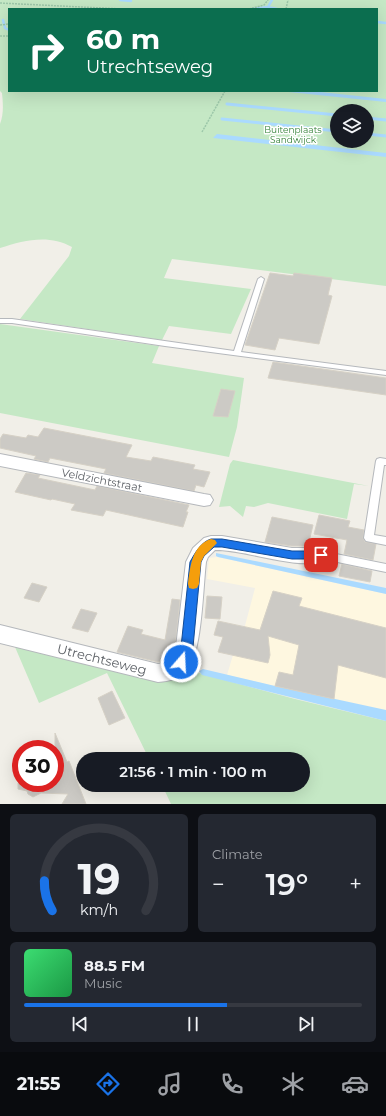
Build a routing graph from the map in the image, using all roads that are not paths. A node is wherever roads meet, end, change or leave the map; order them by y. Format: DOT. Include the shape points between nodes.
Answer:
graph roads {
  1 [pos="261,279"];
  2 [pos="0,321"];
  3 [pos="237,353"];
  4 [pos="386,373"];
  5 [pos="0,460"];
  6 [pos="386,462"];
  7 [pos="204,500"];
  8 [pos="386,541"];
  9 [pos="321,555"];
  10 [pos="386,568"];
  11 [pos="0,634"];
  1 -- 3 [label="lane"];
  2 -- 3 [label="lane"];
  3 -- 4 [label="lane"];
  5 -- 7 [label="street, Veldzichtstraat"];
  6 -- 8 [label="lane" via="380,461 369,538"];
  9 -- 10 [label="lane"];
  9 -- 11 [label="street, Utrechtseweg" via="292,555 211,543 200,553 196,562 187,647 181,662 170,672 158,673"];
}
